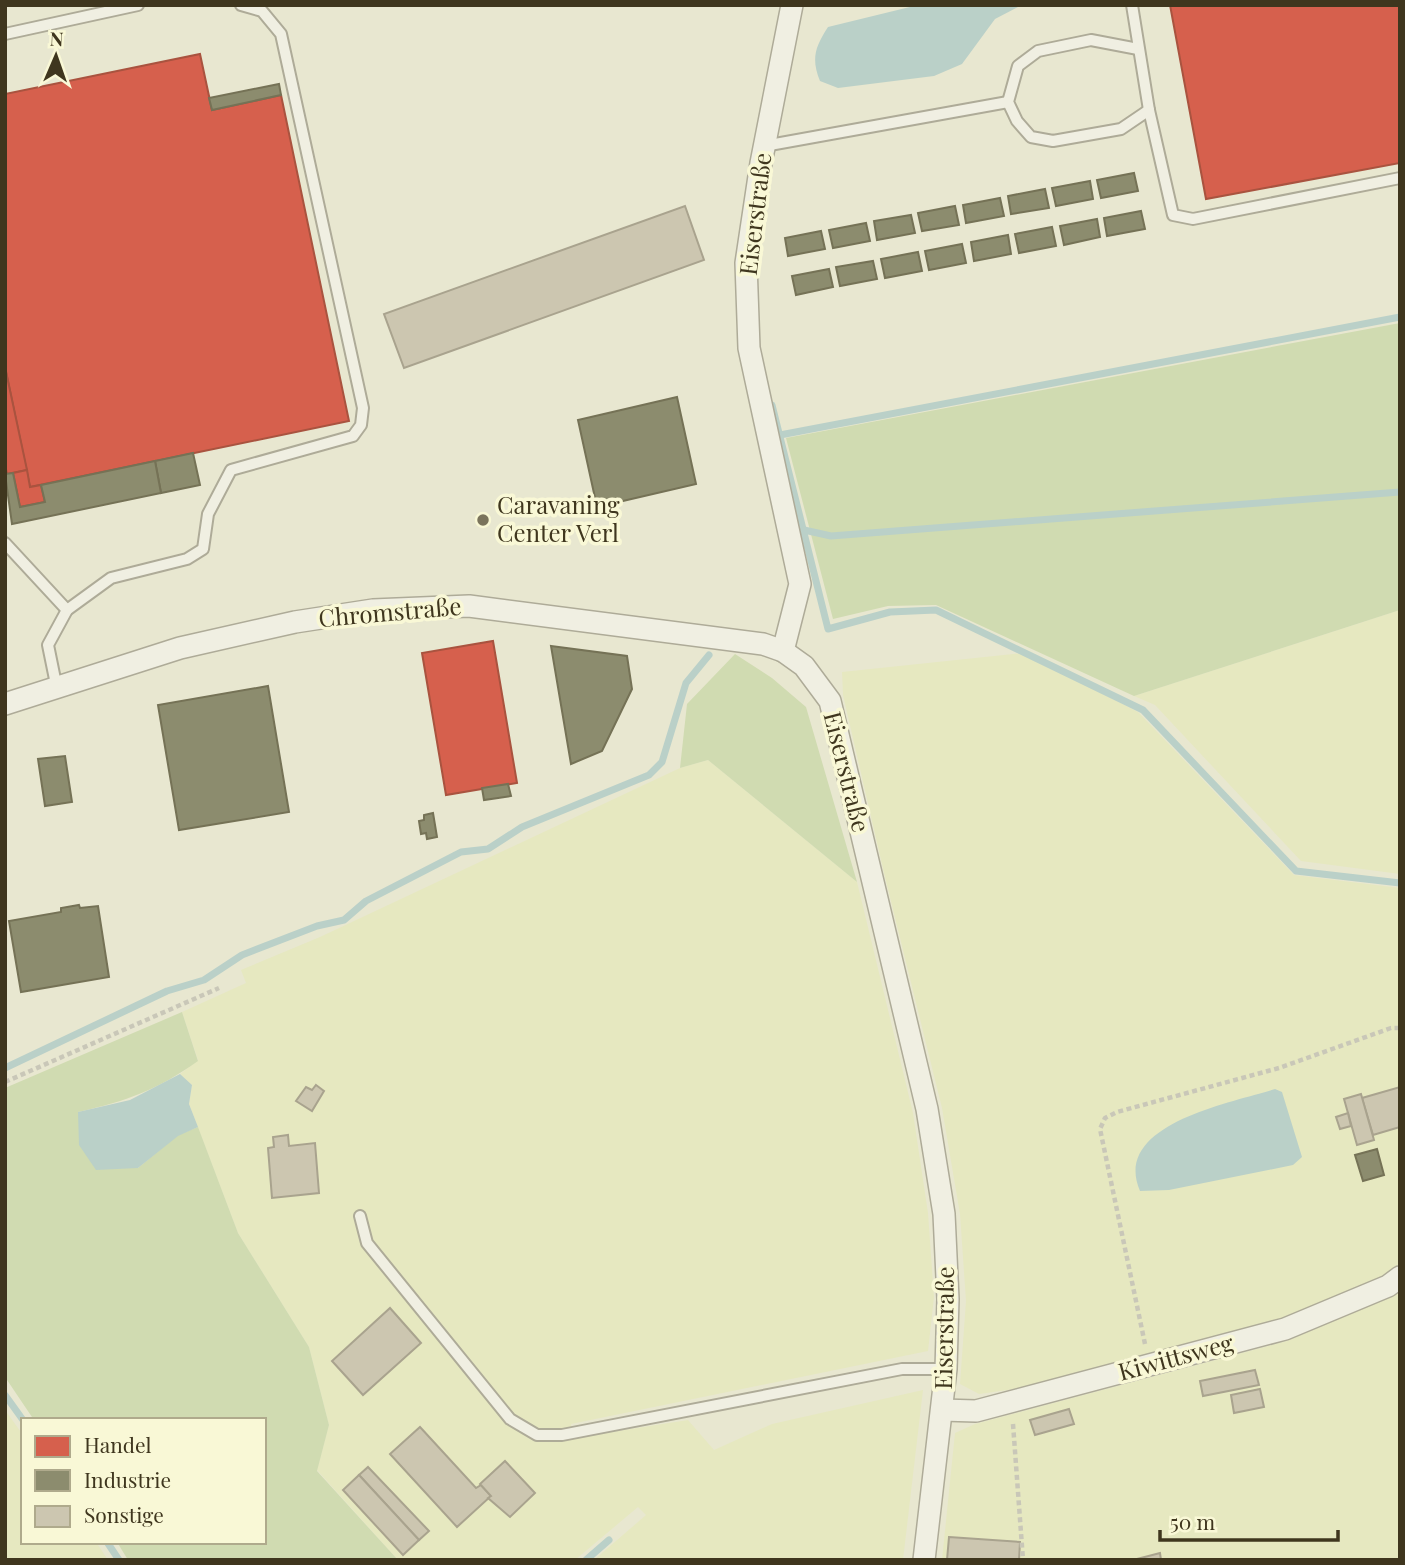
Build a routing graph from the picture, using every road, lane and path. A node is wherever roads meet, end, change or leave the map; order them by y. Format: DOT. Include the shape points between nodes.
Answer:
graph roads {
  1 [pos="138,5"];
  2 [pos="241,5"];
  3 [pos="792,5"];
  4 [pos="1132,5"];
  5 [pos="5,34"];
  6 [pos="1138,49"];
  7 [pos="1008,102"];
  8 [pos="1149,110"];
  9 [pos="764,146"];
  10 [pos="1400,178"];
  11 [pos="5,543"];
  12 [pos="67,610"];
  13 [pos="783,651"];
  14 [pos="57,689"];
  15 [pos="5,704"];
  16 [pos="219,988"];
  17 [pos="1400,1028"];
  18 [pos="5,1082"];
  19 [pos="360,1216"];
  20 [pos="1400,1277"];
  21 [pos="1149,1365"];
  22 [pos="946,1369"];
  23 [pos="1011,1402"];
  24 [pos="942,1410"];
  25 [pos="924,1560"];
  26 [pos="1023,1560"];
  1 -- 5 [label="lane"];
  2 -- 12 [label="lane" via="262,12 281,34 363,408 361,425 353,436 232,470 208,514 203,549 187,559 111,578"];
  3 -- 9 [label="street, Eiserstraße"];
  4 -- 6 [label="lane"];
  6 -- 7 [label="lane" via="1091,40 1038,51 1018,66"];
  6 -- 8 [label="lane"];
  7 -- 8 [label="lane" via="1031,137 1053,141 1121,129"];
  7 -- 9 [label="lane"];
  8 -- 10 [label="lane" via="1173,215 1193,219"];
  9 -- 13 [label="street, Eiserstraße" via="746,263 748,348 800,584"];
  11 -- 12 [label="lane"];
  12 -- 14 [label="lane" via="48,645"];
  13 -- 14 [label="street, Chromstraße" via="738,639 469,606 373,610 180,648"];
  13 -- 22 [label="street, Eiserstraße" via="804,666 830,701 927,1109 944,1214"];
  14 -- 15 [label="street, Chromstraße"];
  16 -- 18 [label="path"];
  17 -- 21 [label="path" via="1105,1118 1100,1129"];
  19 -- 22 [label="lane" via="367,1243 510,1419 537,1435 562,1435 902,1369"];
  20 -- 21 [label="street, Kiwittsweg" via="1285,1329"];
  21 -- 23 [label="street, Kiwittsweg"];
  22 -- 24 [label="street, Eiserstraße"];
  23 -- 24 [label="street, Kiwittsweg" via="976,1411"];
  23 -- 26 [label="path"];
  24 -- 25 [label="street, Eiserstraße"];
}
